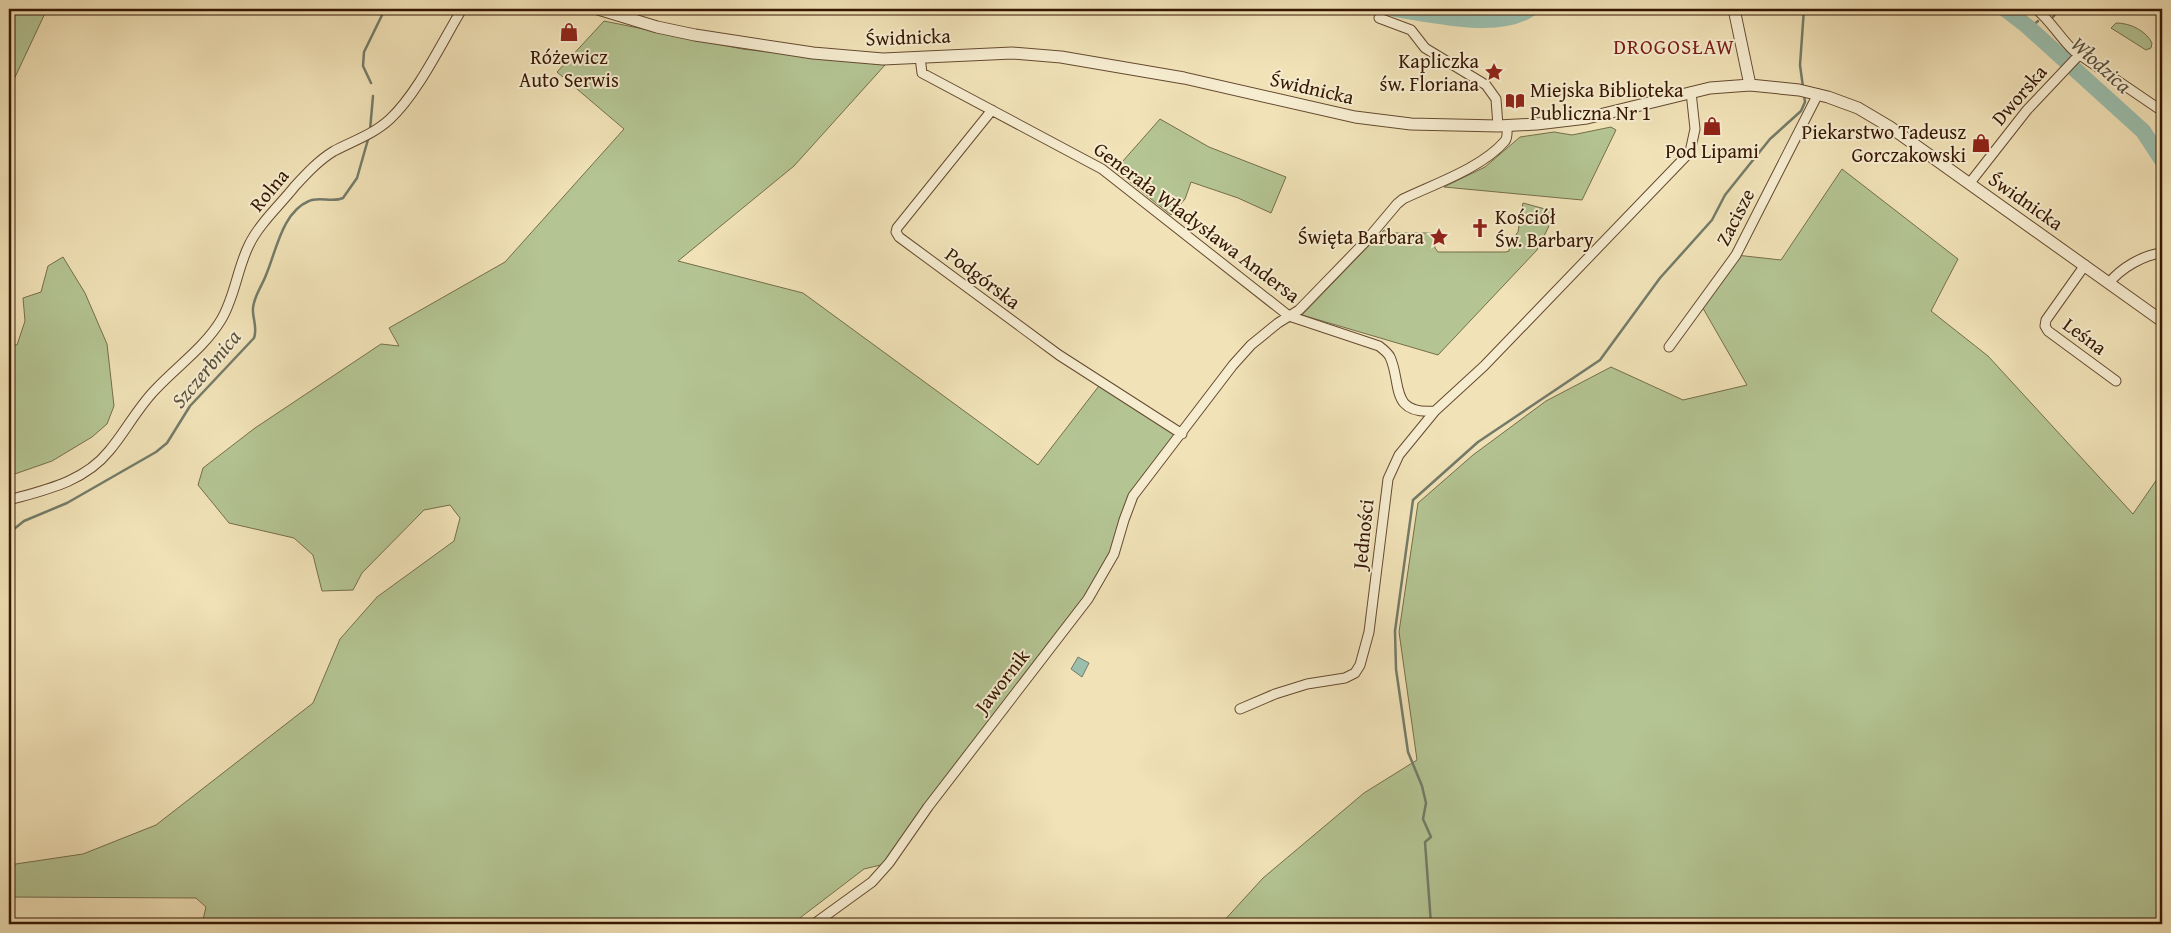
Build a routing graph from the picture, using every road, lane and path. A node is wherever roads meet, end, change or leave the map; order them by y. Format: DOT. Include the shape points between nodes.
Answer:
graph roads {
  1 [pos="462,9"];
  2 [pos="598,9"];
  3 [pos="1734,9"];
  4 [pos="2036,9"];
  5 [pos="1379,18"];
  6 [pos="920,57"];
  7 [pos="2077,57"];
  8 [pos="1750,84"];
  9 [pos="1691,92"];
  10 [pos="1818,94"];
  11 [pos="992,110"];
  12 [pos="2162,111"];
  13 [pos="1503,126"];
  14 [pos="1969,184"];
  15 [pos="2162,253"];
  16 [pos="2085,266"];
  17 [pos="2110,283"];
  18 [pos="1289,316"];
  19 [pos="2162,321"];
  20 [pos="1669,347"];
  21 [pos="2116,381"];
  22 [pos="1435,412"];
  23 [pos="1182,434"];
  24 [pos="9,500"];
  25 [pos="1240,709"];
  26 [pos="814,924"];
  1 -- 24 [label="street, Rolna" via="407,99 389,120 334,152 307,173 254,236 218,325 194,353 152,392 108,453 83,473 54,488"];
  2 -- 6 [label="street, Świdnicka" via="657,27 754,45 856,58"];
  3 -- 8 [label="street"];
  4 -- 7 [label="street"];
  5 -- 13 [label="street" via="1411,30 1425,48 1486,85 1496,99"];
  6 -- 11 [label="street, Generała Władysława Andersa" via="922,73"];
  6 -- 13 [label="street, Świdnicka" via="1012,53 1061,58 1184,78 1355,117 1411,124"];
  7 -- 12 [label="street"];
  7 -- 14 [label="street, Dworska" via="2027,110"];
  8 -- 9 [label="street, Świdnicka"];
  8 -- 10 [label="street, Świdnicka"];
  9 -- 13 [label="street, Świdnicka" via="1587,118"];
  9 -- 22 [label="street" via="1696,129 1690,152 1484,366"];
  10 -- 14 [label="street, Świdnicka" via="1872,115"];
  10 -- 20 [label="street, Zacisze" via="1736,255"];
  11 -- 18 [label="street, Generała Władysława Andersa" via="1102,169"];
  11 -- 23 [label="street, Podgórska" via="896,232 1059,355"];
  13 -- 18 [label="street, Jawornik" via="1508,135 1506,140 1481,161 1403,199 1299,310"];
  14 -- 16 [label="street, Świdnicka"];
  15 -- 17 [label="street" via="2127,266"];
  16 -- 17 [label="street, Świdnicka"];
  16 -- 21 [label="street, Leśna" via="2045,326"];
  17 -- 19 [label="street, Świdnicka"];
  18 -- 22 [label="street, Generała Władysława Andersa" via="1379,346 1390,355 1399,398 1417,410"];
  18 -- 23 [label="street, Jawornik" via="1233,365"];
  22 -- 25 [label="street, Jedności" via="1399,454 1388,478 1368,632 1355,673 1274,694"];
  23 -- 26 [label="street, Jawornik" via="1133,496 1114,554 1088,599 928,807 889,863 872,882"];
}
